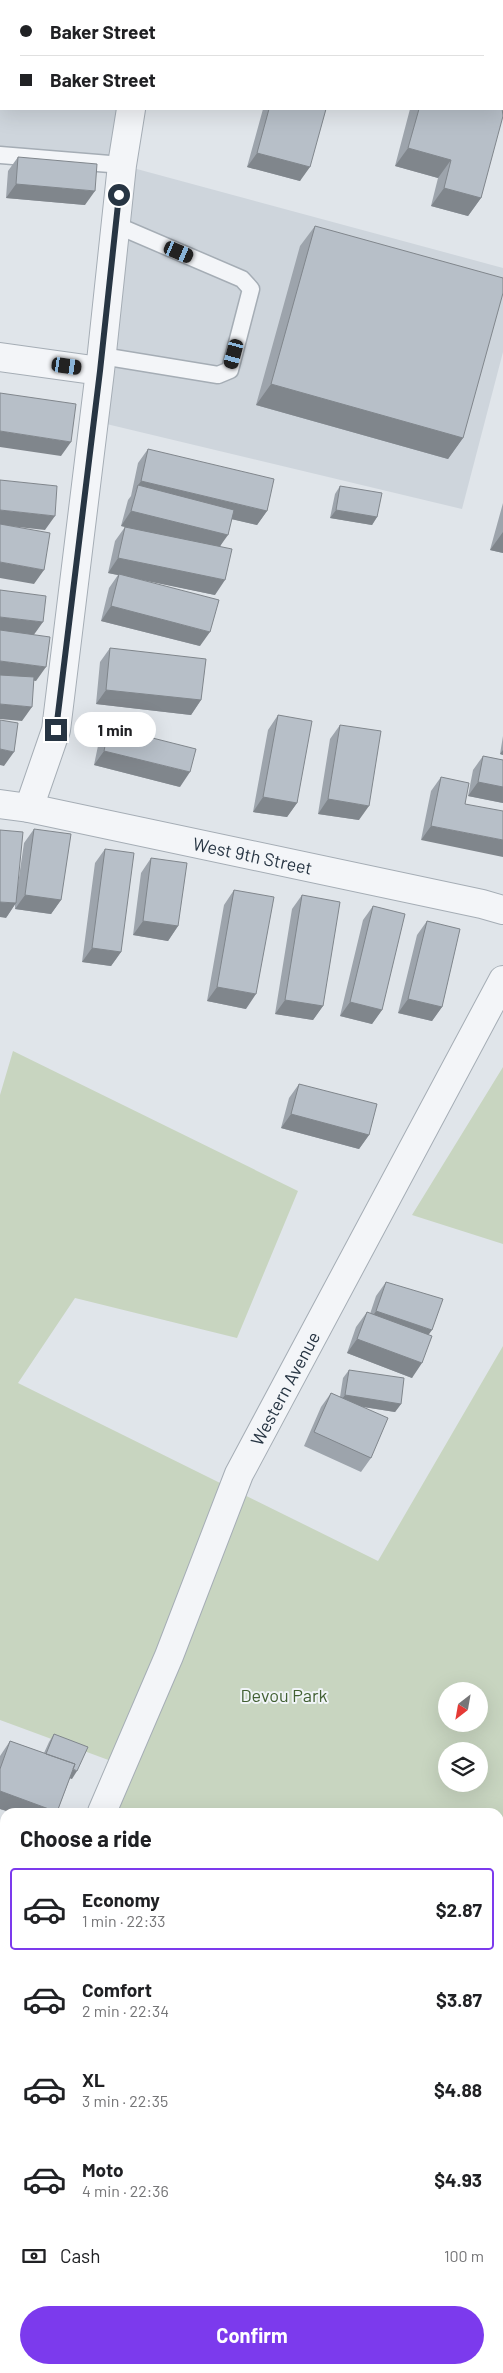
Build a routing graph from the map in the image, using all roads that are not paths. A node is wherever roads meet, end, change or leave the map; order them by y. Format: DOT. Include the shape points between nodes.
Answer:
graph roads {
  1 [pos="131,110"];
  2 [pos="0,155"];
  3 [pos="122,165"];
  4 [pos="116,225"];
  5 [pos="0,357"];
  6 [pos="101,363"];
  7 [pos="0,804"];
  8 [pos="29,808"];
  9 [pos="503,910"];
  10 [pos="503,980"];
  11 [pos="104,1808"];
  1 -- 3 [label="street"];
  2 -- 3 [label="lane"];
  3 -- 4 [label="street"];
  4 -- 6 [label="street"];
  4 -- 6 [label="lane" via="242,279 251,289 230,370 218,376"];
  5 -- 6 [label="street"];
  6 -- 8 [label="street" via="56,730"];
  7 -- 8 [label="street, West 9th Street"];
  8 -- 9 [label="street, West 9th Street"];
  10 -- 11 [label="street, Western Avenue" via="239,1474 169,1656"];
}
